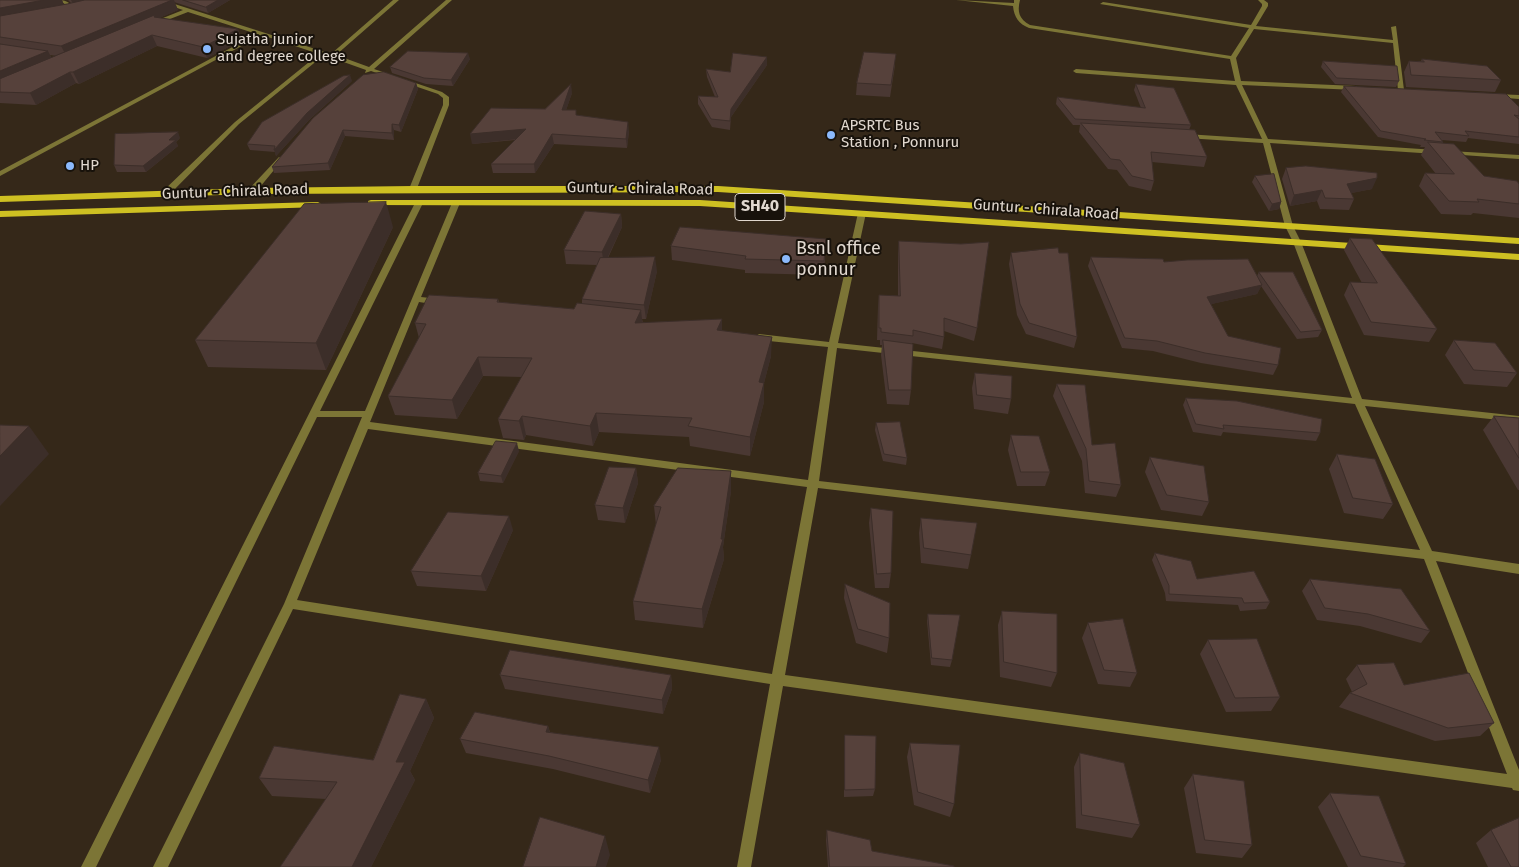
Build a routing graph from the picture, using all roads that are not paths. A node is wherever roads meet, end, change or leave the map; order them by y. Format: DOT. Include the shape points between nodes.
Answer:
graph roads {
  1 [pos="62,0"];
  2 [pos="157,0"];
  3 [pos="396,0"];
  4 [pos="449,0"];
  5 [pos="959,0"];
  6 [pos="1261,0"];
  7 [pos="1016,2"];
  8 [pos="1102,4"];
  9 [pos="80,9"];
  10 [pos="187,10"];
  11 [pos="72,11"];
  12 [pos="63,12"];
  13 [pos="152,24"];
  14 [pos="1252,26"];
  15 [pos="1394,27"];
  16 [pos="260,34"];
  17 [pos="1395,42"];
  18 [pos="324,53"];
  19 [pos="332,56"];
  20 [pos="1233,58"];
  21 [pos="370,69"];
  22 [pos="1076,71"];
  23 [pos="363,75"];
  24 [pos="1238,83"];
  25 [pos="1363,88"];
  26 [pos="1392,89"];
  27 [pos="1401,90"];
  28 [pos="1411,90"];
  29 [pos="1490,95"];
  30 [pos="1519,97"];
  31 [pos="1180,135"];
  32 [pos="1266,141"];
  33 [pos="288,150"];
  34 [pos="1519,157"];
  35 [pos="0,174"];
  36 [pos="413,189"];
  37 [pos="252,191"];
  38 [pos="166,194"];
  39 [pos="0,199"];
  40 [pos="456,202"];
  41 [pos="358,203"];
  42 [pos="420,203"];
  43 [pos="328,204"];
  44 [pos="862,213"];
  45 [pos="0,214"];
  46 [pos="1289,226"];
  47 [pos="1519,241"];
  48 [pos="1297,242"];
  49 [pos="1519,256"];
  50 [pos="415,299"];
  51 [pos="454,304"];
  52 [pos="746,335"];
  53 [pos="833,344"];
  54 [pos="1358,400"];
  55 [pos="314,414"];
  56 [pos="1519,419"];
  57 [pos="367,420"];
  58 [pos="812,484"];
  59 [pos="1428,555"];
  60 [pos="1519,568"];
  61 [pos="290,604"];
  62 [pos="778,680"];
  63 [pos="1518,784"];
  64 [pos="88,867"];
  65 [pos="160,867"];
  66 [pos="744,867"];
  1 -- 11 [label="street"];
  2 -- 10 [label="street"];
  3 -- 19 [label="street"];
  4 -- 21 [label="street"];
  5 -- 7 [label="street"];
  6 -- 14 [label="street" via="1265,6"];
  7 -- 20 [label="street" via="1020,22 1029,26"];
  8 -- 14 [label="street"];
  9 -- 11 [label="street"];
  10 -- 13 [label="street"];
  10 -- 16 [label="street"];
  11 -- 12 [label="street"];
  14 -- 17 [label="street"];
  14 -- 20 [label="street"];
  15 -- 17 [label="street"];
  16 -- 18 [label="street"];
  16 -- 35 [label="street"];
  17 -- 27 [label="street"];
  18 -- 19 [label="street"];
  18 -- 38 [label="street" via="237,123"];
  19 -- 21 [label="street"];
  20 -- 24 [label="street"];
  21 -- 23 [label="street"];
  21 -- 36 [label="street" via="429,88 446,97 446,105"];
  22 -- 24 [label="street"];
  24 -- 25 [label="street"];
  24 -- 32 [label="street"];
  26 -- 27 [label="street"];
  27 -- 28 [label="street"];
  29 -- 30 [label="street"];
  31 -- 32 [label="street"];
  32 -- 34 [label="street"];
  32 -- 46 [label="street"];
  33 -- 37 [label="street"];
  36 -- 37 [label="main road, Guntur - Chirala Road / SH40"];
  36 -- 46 [label="main road, Guntur - Chirala Road / SH40" via="727,189"];
  37 -- 38 [label="main road, Guntur - Chirala Road / SH40"];
  38 -- 39 [label="main road, Guntur - Chirala Road / SH40"];
  40 -- 42 [label="main road, Guntur - Chirala Road / SH40"];
  40 -- 44 [label="main road, Guntur - Chirala Road / SH40" via="700,203"];
  40 -- 50 [label="street"];
  41 -- 42 [label="main road, Guntur - Chirala Road / SH40"];
  42 -- 55 [label="street"];
  43 -- 45 [label="main road, Guntur - Chirala Road"];
  44 -- 48 [label="main road, Guntur - Chirala Road / SH40"];
  44 -- 53 [label="street"];
  46 -- 47 [label="main road, Guntur - Chirala Road / SH40"];
  46 -- 48 [label="street"];
  48 -- 49 [label="main road, Guntur - Chirala Road / SH40"];
  48 -- 54 [label="street"];
  50 -- 51 [label="street"];
  50 -- 57 [label="street"];
  52 -- 53 [label="street"];
  53 -- 54 [label="street"];
  53 -- 58 [label="street"];
  54 -- 56 [label="street"];
  54 -- 59 [label="street"];
  55 -- 57 [label="street"];
  55 -- 64 [label="street"];
  57 -- 58 [label="street"];
  57 -- 61 [label="street"];
  58 -- 59 [label="street"];
  58 -- 62 [label="street"];
  59 -- 60 [label="street"];
  59 -- 63 [label="street"];
  61 -- 62 [label="street"];
  61 -- 65 [label="street"];
  62 -- 63 [label="street"];
  62 -- 66 [label="street"];
}
